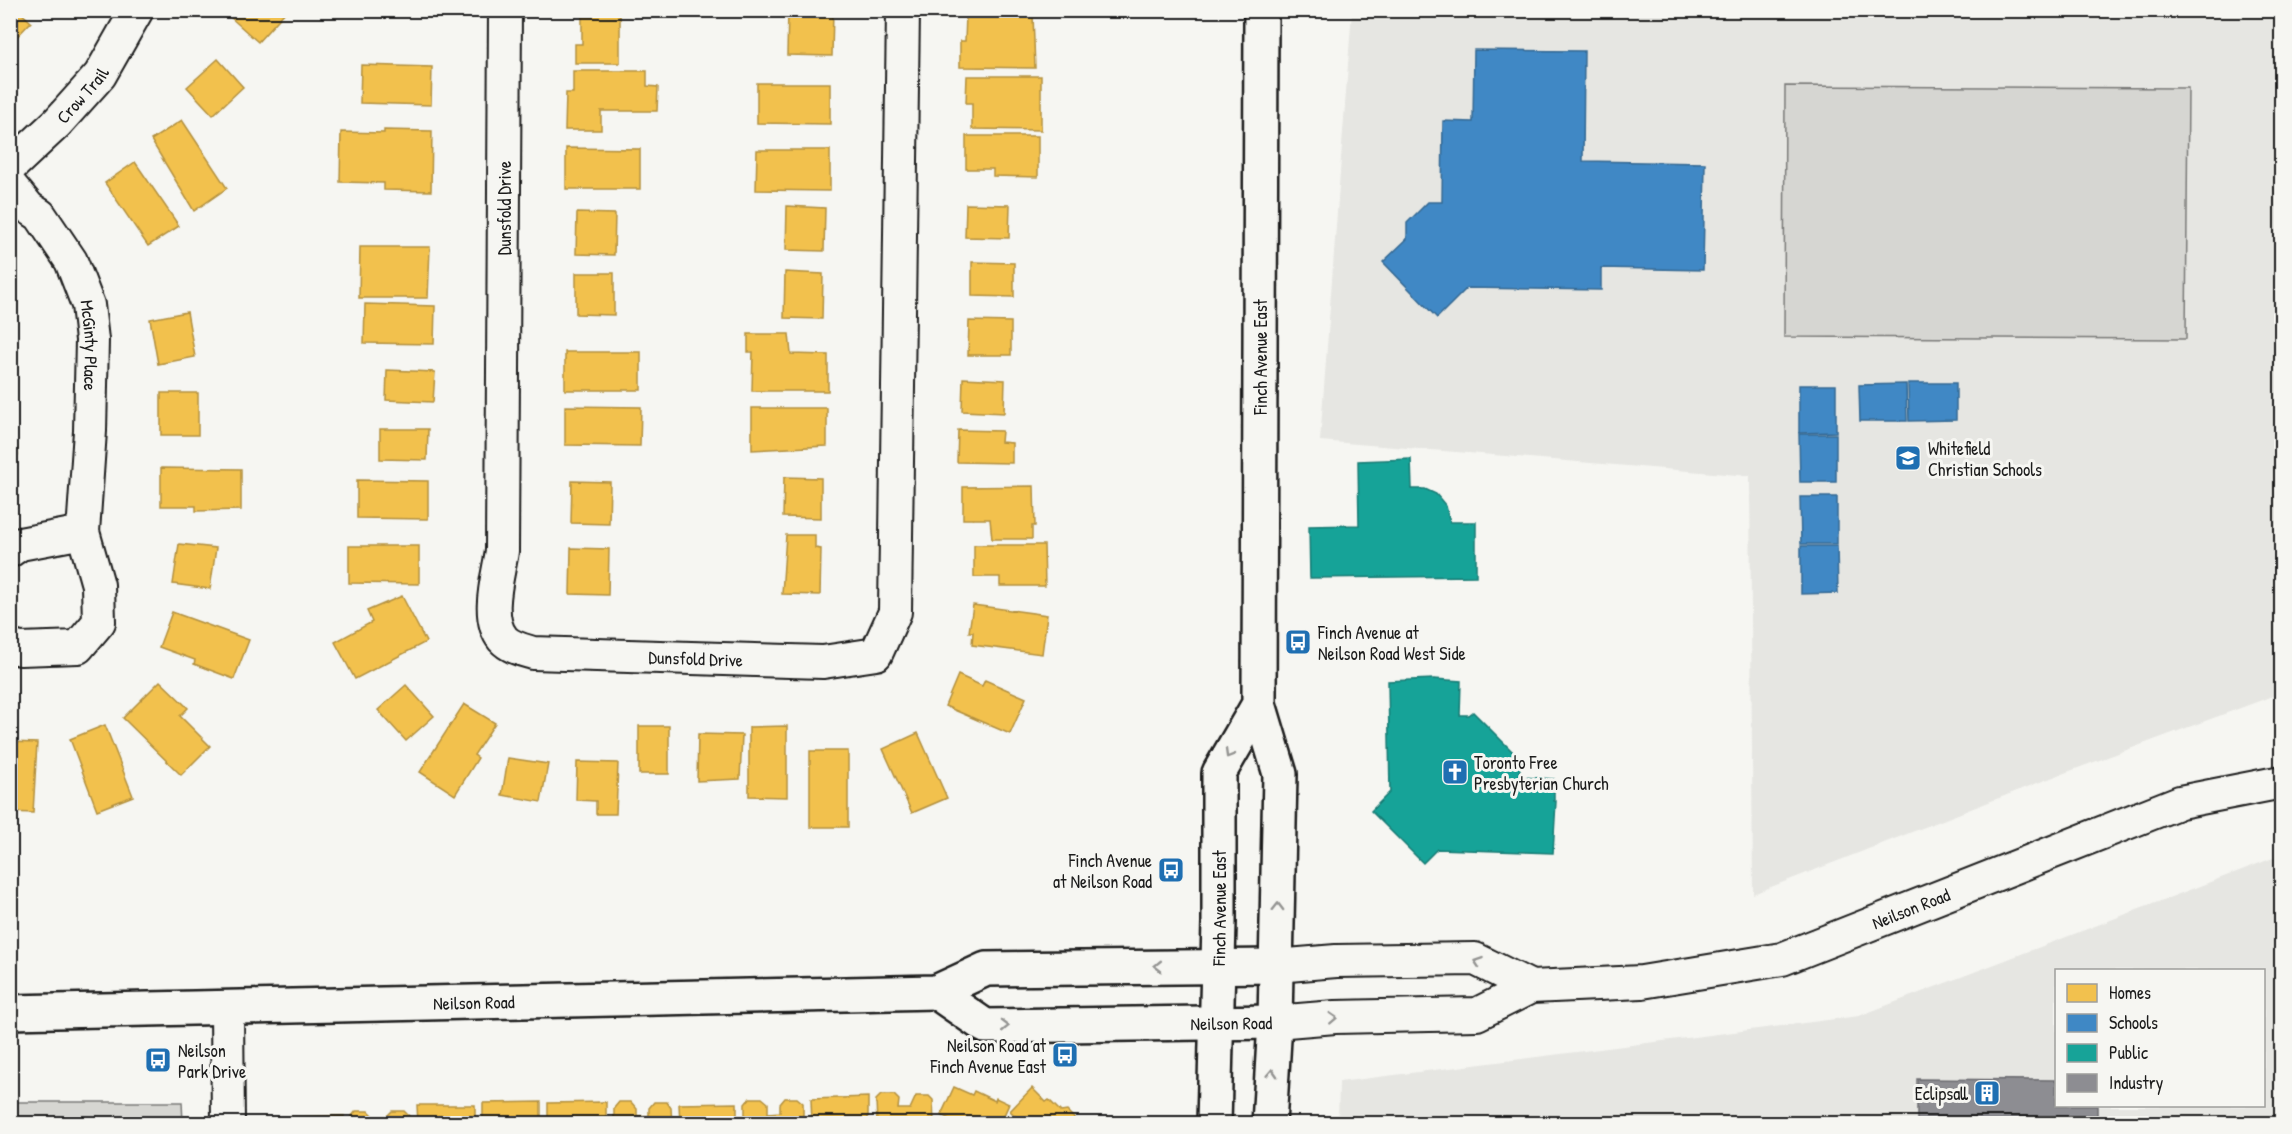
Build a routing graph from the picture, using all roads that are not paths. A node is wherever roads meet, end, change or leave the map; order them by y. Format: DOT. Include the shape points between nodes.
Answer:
graph roads {
  1 [pos="137,10"];
  2 [pos="505,10"];
  3 [pos="903,10"];
  4 [pos="1261,10"];
  5 [pos="10,167"];
  6 [pos="10,185"];
  7 [pos="83,532"];
  8 [pos="10,551"];
  9 [pos="10,646"];
  10 [pos="1259,704"];
  11 [pos="2282,782"];
  12 [pos="1216,966"];
  13 [pos="1276,966"];
  14 [pos="1531,987"];
  15 [pos="936,992"];
  16 [pos="227,1010"];
  17 [pos="10,1012"];
  18 [pos="1275,1022"];
  19 [pos="1215,1025"];
  20 [pos="228,1124"];
  21 [pos="1214,1124"];
  22 [pos="1269,1124"];
  1 -- 5 [label="street, Crow Trail" via="100,75"];
  2 -- 3 [label="street, Dunsfold Drive" via="502,551 494,604 496,627 504,640 533,653 823,662 876,654 895,612"];
  4 -- 10 [label="main road, Finch Avenue East"];
  6 -- 7 [label="street, McGinty Place" via="40,215 70,261 88,304 92,340"];
  7 -- 8 [label="street" via="20,544"];
  7 -- 9 [label="street, McGinty Place" via="98,585 99,622 78,647"];
  10 -- 12 [label="main road, Finch Avenue East, one-way" via="1219,773"];
  13 -- 10 [label="main road, Finch Avenue East, one-way" via="1280,774"];
  11 -- 14 [label="street, Neilson Road" via="2180,802 1782,959 1642,982"];
  12 -- 13 [label="main road, Neilson Road"];
  12 -- 15 [label="main road, Neilson Road, one-way" via="986,969"];
  12 -- 19 [label="main road, Finch Avenue East"];
  14 -- 13 [label="street, Neilson Road, one-way" via="1475,959"];
  13 -- 18 [label="main road, Finch Avenue East"];
  18 -- 14 [label="street, Neilson Road, one-way" via="1477,1014"];
  15 -- 16 [label="main road, Neilson Road"];
  15 -- 19 [label="main road, Neilson Road, one-way" via="985,1026"];
  16 -- 17 [label="main road, Neilson Road"];
  16 -- 20 [label="street"];
  18 -- 19 [label="main road, Neilson Road"];
  22 -- 18 [label="main road, Finch Avenue East, one-way"];
  19 -- 21 [label="main road, Finch Avenue East"];
}
